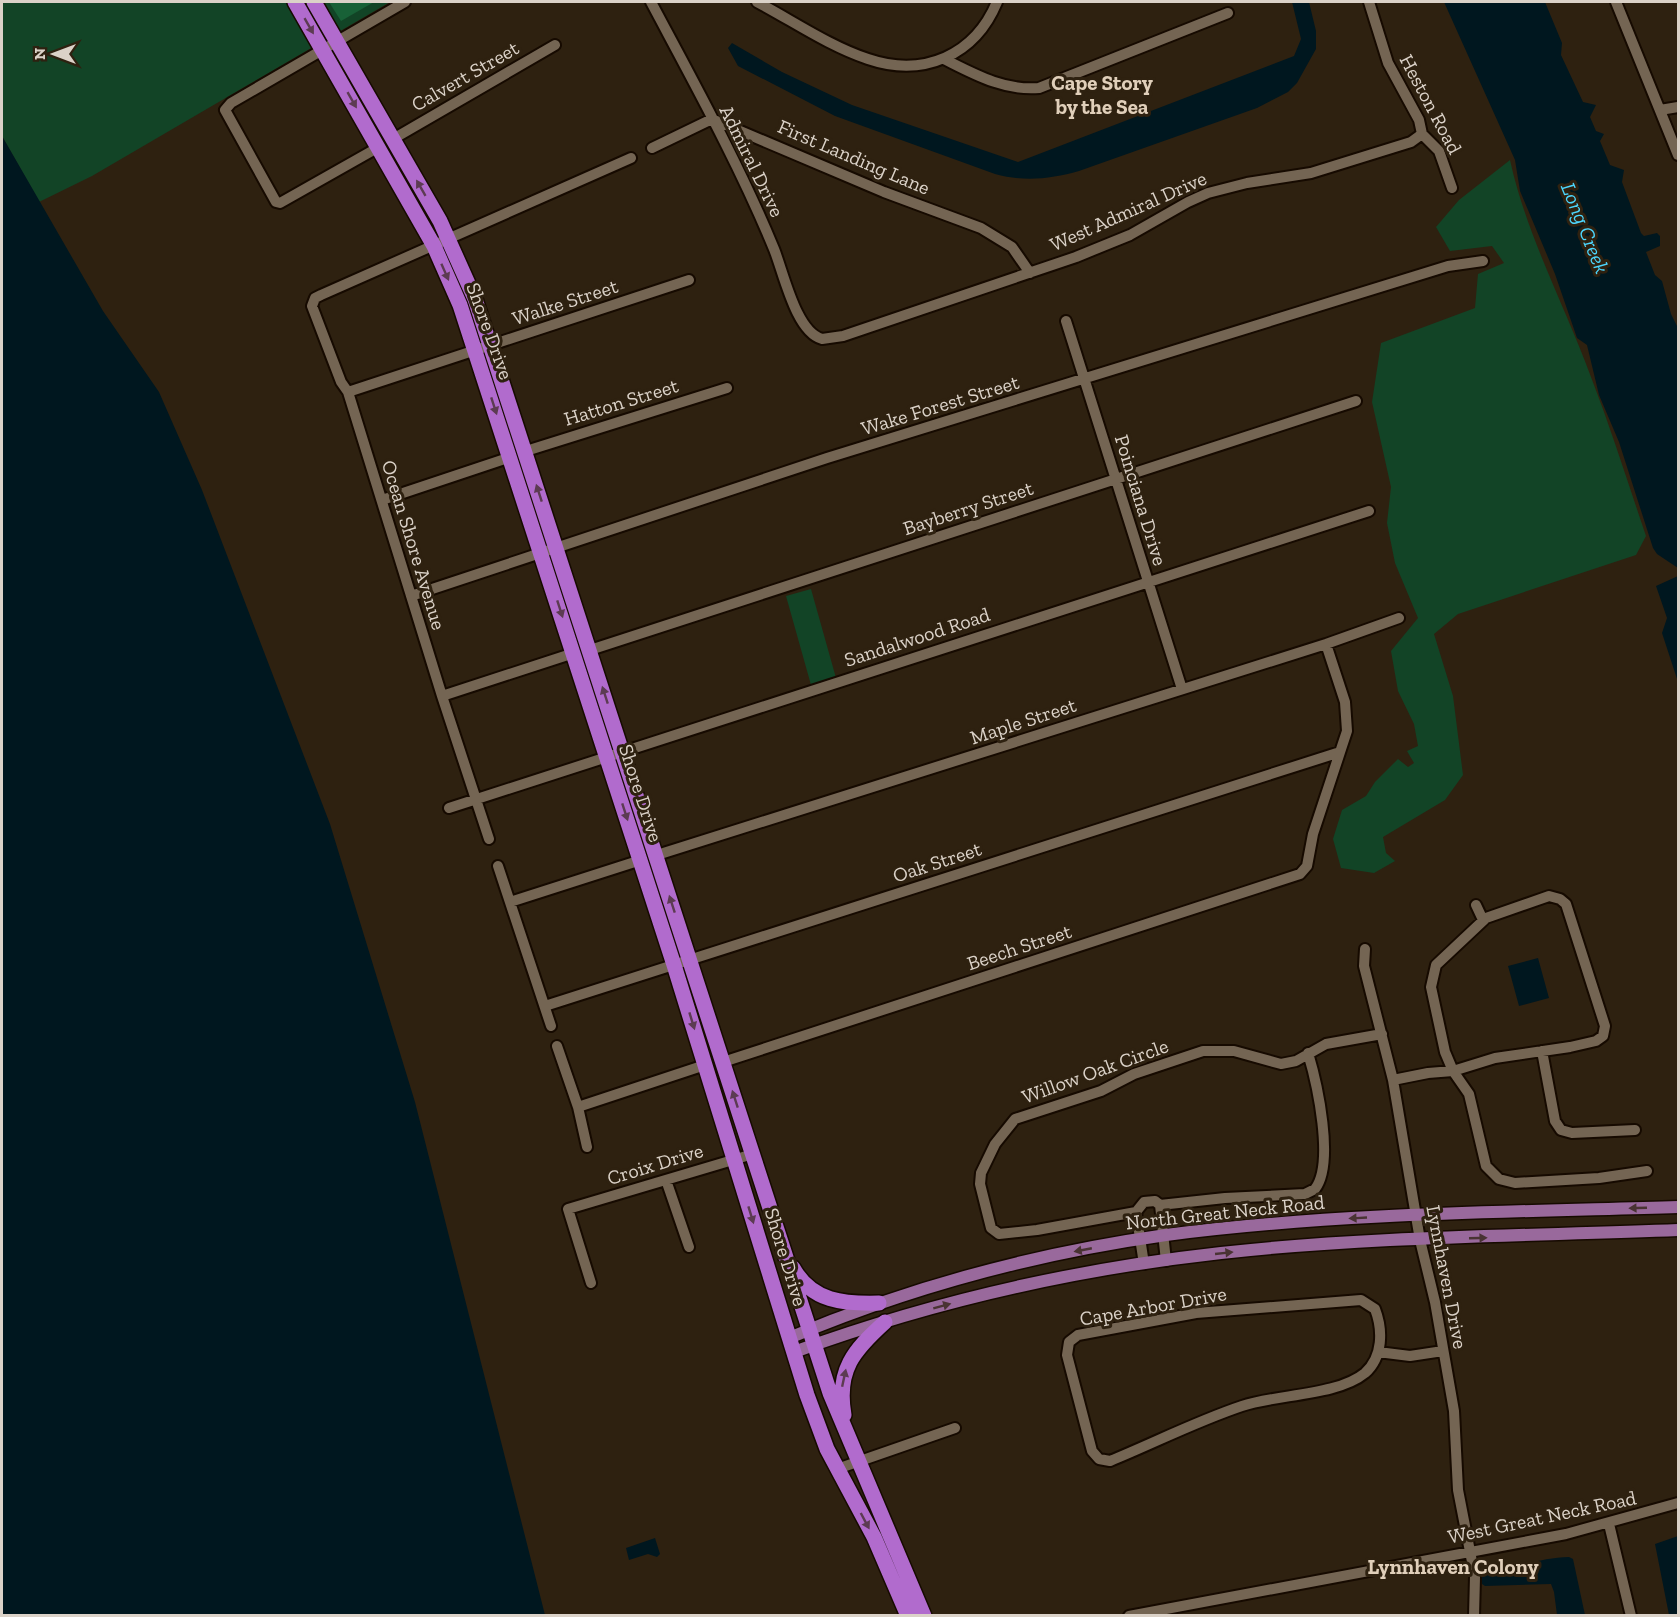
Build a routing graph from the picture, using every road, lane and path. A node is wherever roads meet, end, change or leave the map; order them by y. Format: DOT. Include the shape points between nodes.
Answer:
graph roads {
  1 [pos="295,2"];
  2 [pos="314,2"];
  3 [pos="405,2"];
  4 [pos="651,2"];
  5 [pos="757,2"];
  6 [pos="997,2"];
  7 [pos="1369,2"];
  8 [pos="1616,2"];
  9 [pos="1228,13"];
  10 [pos="337,41"];
  11 [pos="555,45"];
  12 [pos="323,50"];
  13 [pos="944,59"];
  14 [pos="1678,108"];
  15 [pos="1660,110"];
  16 [pos="712,119"];
  17 [pos="1422,134"];
  18 [pos="393,139"];
  19 [pos="379,147"];
  20 [pos="652,148"];
  21 [pos="1678,155"];
  22 [pos="631,158"];
  23 [pos="1452,188"];
  24 [pos="449,239"];
  25 [pos="434,246"];
  26 [pos="1483,261"];
  27 [pos="1030,273"];
  28 [pos="689,280"];
  29 [pos="1066,321"];
  30 [pos="815,337"];
  31 [pos="492,345"];
  32 [pos="476,350"];
  33 [pos="1085,380"];
  34 [pos="727,388"];
  35 [pos="348,392"];
  36 [pos="1356,401"];
  37 [pos="526,451"];
  38 [pos="511,457"];
  39 [pos="1116,479"];
  40 [pos="382,500"];
  41 [pos="1369,511"];
  42 [pos="557,549"];
  43 [pos="542,554"];
  44 [pos="1148,582"];
  45 [pos="411,596"];
  46 [pos="1399,618"];
  47 [pos="1326,644"];
  48 [pos="590,650"];
  49 [pos="574,653"];
  50 [pos="1182,689"];
  51 [pos="442,696"];
  52 [pos="623,751"];
  53 [pos="1340,752"];
  54 [pos="607,756"];
  55 [pos="476,799"];
  56 [pos="450,808"];
  57 [pos="489,839"];
  58 [pos="657,855"];
  59 [pos="640,860"];
  60 [pos="498,866"];
  61 [pos="510,902"];
  62 [pos="1476,905"];
  63 [pos="1483,920"];
  64 [pos="1365,949"];
  65 [pos="690,960"];
  66 [pos="674,965"];
  67 [pos="545,1006"];
  68 [pos="551,1026"];
  69 [pos="1382,1034"];
  70 [pos="557,1046"];
  71 [pos="1542,1051"];
  72 [pos="1308,1053"];
  73 [pos="723,1062"];
  74 [pos="705,1065"];
  75 [pos="1453,1071"];
  76 [pos="1393,1080"];
  77 [pos="578,1107"];
  78 [pos="1635,1130"];
  79 [pos="587,1147"];
  80 [pos="753,1154"];
  81 [pos="734,1160"];
  82 [pos="1647,1172"];
  83 [pos="666,1180"];
  84 [pos="1160,1205"];
  85 [pos="1678,1207"];
  86 [pos="1136,1212"];
  87 [pos="1416,1216"];
  88 [pos="1678,1230"];
  89 [pos="1165,1236"];
  90 [pos="1140,1239"];
  91 [pos="1420,1240"];
  92 [pos="689,1247"];
  93 [pos="784,1252"];
  94 [pos="1166,1261"];
  95 [pos="1144,1264"];
  96 [pos="591,1283"];
  97 [pos="879,1303"];
  98 [pos="885,1322"];
  99 [pos="811,1337"];
  100 [pos="792,1345"];
  101 [pos="1378,1352"];
  102 [pos="1443,1352"];
  103 [pos="955,1428"];
  104 [pos="847,1436"];
  105 [pos="858,1461"];
  106 [pos="837,1469"];
  107 [pos="1678,1503"];
  108 [pos="1610,1524"];
  109 [pos="1472,1552"];
  110 [pos="908,1616"];
  111 [pos="924,1616"];
  112 [pos="1129,1616"];
  113 [pos="1474,1616"];
  114 [pos="1631,1616"];
  1 -- 12 [label="highway, Shore Drive, one-way"];
  2 -- 10 [label="highway, Shore Drive"];
  3 -- 10 [label="street"];
  4 -- 16 [label="street, Admiral Drive"];
  5 -- 13 [label="street" via="870,60 916,64"];
  6 -- 13 [label="street" via="975,39"];
  7 -- 17 [label="street, Heston Road" via="1388,63 1419,120"];
  8 -- 15 [label="street"];
  9 -- 13 [label="street" via="1038,88 998,84"];
  10 -- 12 [label="street"];
  10 -- 18 [label="highway, Shore Drive"];
  11 -- 18 [label="street, Calvert Street"];
  12 -- 19 [label="highway, Shore Drive, one-way"];
  12 -- 19 [label="street" via="227,106 225,114 273,200 280,203"];
  14 -- 15 [label="street"];
  15 -- 21 [label="street"];
  16 -- 20 [label="street"];
  16 -- 27 [label="street, First Landing Lane" via="884,192 981,228 1012,247"];
  16 -- 30 [label="street, Admiral Drive" via="760,215 805,328"];
  17 -- 23 [label="street, Heston Road" via="1439,151"];
  17 -- 27 [label="street, West Admiral Drive" via="1412,141 1311,173 1246,183 1208,194 1130,235"];
  24 -- 18 [label="highway, Shore Drive, one-way"];
  19 -- 25 [label="highway, Shore Drive"];
  22 -- 24 [label="street"];
  24 -- 25 [label="street"];
  24 -- 31 [label="highway, Shore Drive"];
  25 -- 32 [label="highway, Shore Drive, one-way"];
  25 -- 35 [label="street, Ocean Shore Avenue" via="315,298 312,306"];
  26 -- 33 [label="street, Wake Forest Street" via="1448,266"];
  27 -- 30 [label="street, West Admiral Drive" via="843,336"];
  28 -- 31 [label="street, Walke Street"];
  29 -- 33 [label="street, Poinciana Drive"];
  31 -- 32 [label="street, Walke Street"];
  31 -- 37 [label="highway, Shore Drive"];
  32 -- 35 [label="street, Walke Street"];
  32 -- 38 [label="highway, Shore Drive, one-way"];
  33 -- 39 [label="street, Poinciana Drive"];
  33 -- 42 [label="street, Wake Forest Street" via="827,458"];
  34 -- 37 [label="street, Hatton Street"];
  35 -- 40 [label="street, Ocean Shore Avenue"];
  36 -- 39 [label="street, Bayberry Street"];
  42 -- 37 [label="highway, Shore Drive, one-way"];
  38 -- 40 [label="street"];
  38 -- 43 [label="highway, Shore Drive"];
  39 -- 44 [label="street, Poinciana Drive"];
  39 -- 48 [label="street, Bayberry Street"];
  40 -- 45 [label="street, Ocean Shore Avenue"];
  41 -- 44 [label="street, Sandalwood Road"];
  42 -- 43 [label="street, Wake Forest Street"];
  42 -- 48 [label="highway, Shore Drive"];
  43 -- 45 [label="street, Wake Forest Street"];
  43 -- 49 [label="highway, Shore Drive, one-way"];
  44 -- 50 [label="street, Poinciana Drive"];
  44 -- 52 [label="street, Sandalwood Road"];
  45 -- 51 [label="street, Ocean Shore Avenue"];
  46 -- 47 [label="street, Maple Street"];
  47 -- 50 [label="street, Maple Street"];
  47 -- 53 [label="street" via="1347,709 1347,731"];
  52 -- 48 [label="highway, Shore Drive, one-way"];
  49 -- 51 [label="street"];
  49 -- 54 [label="highway, Shore Drive"];
  50 -- 58 [label="street, Maple Street"];
  51 -- 55 [label="street, Ocean Shore Avenue"];
  52 -- 54 [label="street, Sandalwood Road"];
  52 -- 58 [label="highway, Shore Drive"];
  53 -- 65 [label="street, Oak Street"];
  53 -- 73 [label="street, Beech Street" via="1305,870"];
  54 -- 55 [label="street, Sandalwood Road"];
  54 -- 59 [label="highway, Shore Drive, one-way"];
  55 -- 56 [label="street"];
  55 -- 57 [label="street, Ocean Shore Avenue"];
  65 -- 58 [label="highway, Shore Drive, one-way"];
  59 -- 61 [label="street"];
  59 -- 66 [label="highway, Shore Drive"];
  60 -- 61 [label="street"];
  61 -- 67 [label="street"];
  62 -- 63 [label="street"];
  63 -- 71 [label="street" via="1550,896 1566,904 1605,1031 1596,1041"];
  63 -- 75 [label="street" via="1441,958 1431,979 1445,1052"];
  64 -- 69 [label="street, Lynnhaven Drive" via="1364,966"];
  65 -- 66 [label="street, Oak Street"];
  65 -- 73 [label="highway, Shore Drive"];
  66 -- 67 [label="street, Oak Street"];
  66 -- 74 [label="highway, Shore Drive, one-way"];
  67 -- 68 [label="street"];
  69 -- 72 [label="street, Willow Oak Circle" via="1326,1044"];
  69 -- 76 [label="street, Lynnhaven Drive"];
  70 -- 77 [label="street"];
  71 -- 75 [label="street" via="1495,1058"];
  71 -- 78 [label="street" via="1555,1120 1561,1130"];
  72 -- 84 [label="street, Willow Oak Circle" via="1322,1128 1322,1169 1316,1189 1305,1194"];
  72 -- 86 [label="street, Willow Oak Circle" via="1281,1064 1234,1051 1210,1050 1134,1074 1101,1091 1015,1119 995,1144 981,1173 991,1228 999,1234"];
  80 -- 73 [label="highway, Shore Drive, one-way"];
  74 -- 77 [label="street"];
  74 -- 81 [label="highway, Shore Drive"];
  75 -- 76 [label="street"];
  75 -- 82 [label="street" via="1469,1094 1482,1159 1499,1179 1515,1183"];
  76 -- 87 [label="street, Lynnhaven Drive"];
  77 -- 79 [label="street"];
  80 -- 81 [label="street, Croix Drive"];
  80 -- 93 [label="highway, Shore Drive"];
  81 -- 83 [label="street, Croix Drive"];
  81 -- 100 [label="highway, Shore Drive, one-way"];
  83 -- 92 [label="street"];
  83 -- 96 [label="street, Croix Drive" via="568,1209"];
  84 -- 86 [label="street, Willow Oak Circle" via="1155,1201 1144,1202"];
  84 -- 89 [label="street"];
  85 -- 87 [label="main road, North Great Neck Road, one-way"];
  86 -- 90 [label="street"];
  87 -- 89 [label="main road, North Great Neck Road, one-way" via="1291,1221"];
  87 -- 91 [label="street, Lynnhaven Drive"];
  91 -- 88 [label="main road, North Great Neck Road, one-way"];
  89 -- 90 [label="main road, North Great Neck Road"];
  89 -- 94 [label="street"];
  90 -- 95 [label="street"];
  90 -- 97 [label="main road, North Great Neck Road, one-way" via="1009,1267"];
  94 -- 91 [label="main road, North Great Neck Road, one-way" via="1260,1249"];
  91 -- 102 [label="street, Lynnhaven Drive"];
  93 -- 97 [label="highway" via="798,1277 818,1294 840,1303"];
  93 -- 99 [label="highway, Shore Drive"];
  94 -- 95 [label="main road, North Great Neck Road"];
  98 -- 95 [label="main road, North Great Neck Road, one-way" via="1024,1285"];
  97 -- 99 [label="main road, North Great Neck Road"];
  98 -- 99 [label="main road, North Great Neck Road"];
  104 -- 98 [label="highway, one-way" via="842,1407 845,1372 857,1349"];
  99 -- 100 [label="main road, North Great Neck Road"];
  99 -- 104 [label="highway, Shore Drive"];
  100 -- 106 [label="highway, Shore Drive"];
  101 -- 101 [label="street, Cape Arbor Drive" via="1377,1315 1371,1304 1361,1300 1196,1313 1111,1327 1073,1338 1067,1347 1092,1451 1099,1459 1110,1461 1241,1406 1357,1378 1371,1366"];
  101 -- 102 [label="street" via="1410,1356"];
  102 -- 109 [label="street, Lynnhaven Drive" via="1454,1411 1458,1490"];
  103 -- 105 [label="street"];
  104 -- 105 [label="highway, Shore Drive"];
  105 -- 106 [label="street"];
  105 -- 111 [label="highway, Shore Drive"];
  106 -- 110 [label="highway, Shore Drive, one-way" via="874,1537"];
  107 -- 108 [label="street, West Great Neck Road"];
  108 -- 109 [label="street, West Great Neck Road"];
  108 -- 114 [label="street"];
  109 -- 112 [label="street, West Great Neck Road"];
  109 -- 113 [label="street, Lynnhaven Drive"];
}
